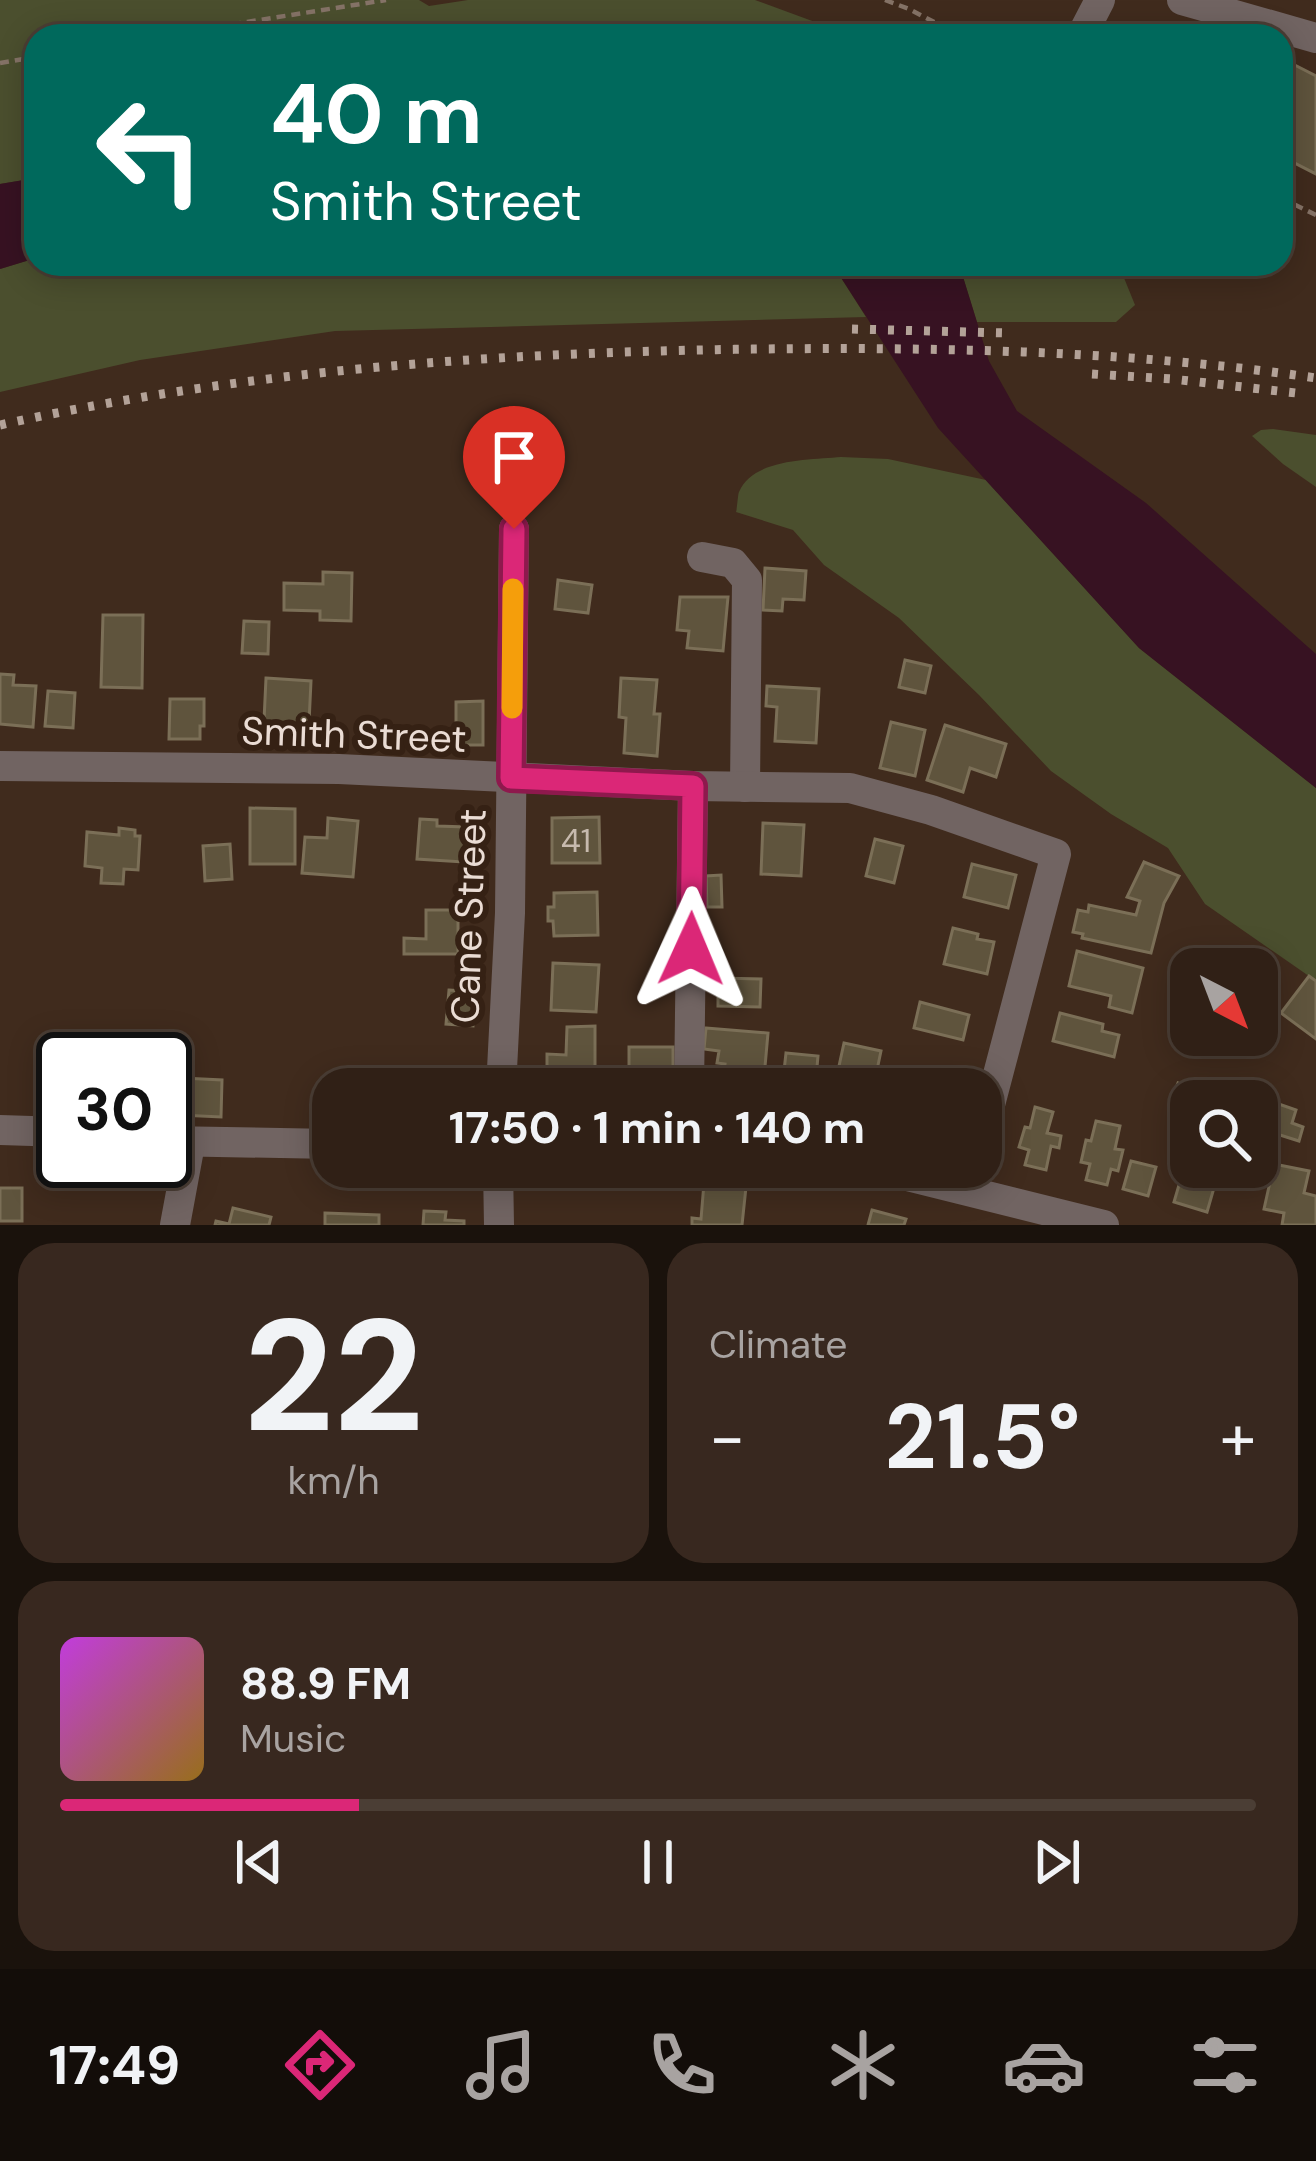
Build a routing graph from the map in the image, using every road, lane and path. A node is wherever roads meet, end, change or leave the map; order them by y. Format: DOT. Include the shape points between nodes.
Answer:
graph roads {
  1 [pos="386,0"];
  2 [pos="885,0"];
  3 [pos="1196,4"];
  4 [pos="234,24"];
  5 [pos="938,24"];
  6 [pos="1267,24"];
  7 [pos="514,529"];
  8 [pos="701,557"];
  9 [pos="0,766"];
  10 [pos="511,778"];
  11 [pos="693,786"];
  12 [pos="745,787"];
  13 [pos="502,1068"];
  14 [pos="688,1068"];
  15 [pos="1000,1068"];
  16 [pos="0,1130"];
  17 [pos="36,1131"];
  18 [pos="192,1143"];
  19 [pos="312,1144"];
  20 [pos="176,1188"];
  21 [pos="498,1188"];
  22 [pos="997,1188"];
  23 [pos="175,1225"];
  24 [pos="499,1225"];
  25 [pos="1104,1225"];
  1 -- 4 [label="path"];
  2 -- 5 [label="path"];
  3 -- 6 [label="street"];
  7 -- 10 [label="street, Cane Street"];
  8 -- 12 [label="street" via="733,563 747,580"];
  9 -- 10 [label="street, Smith Street"];
  10 -- 11 [label="street, Smith Street"];
  10 -- 13 [label="street, Cane Street"];
  11 -- 12 [label="street, Smith Street"];
  11 -- 14 [label="street"];
  12 -- 15 [label="street, Smith Street" via="850,788 1056,854"];
  16 -- 17 [label="street"];
  18 -- 19 [label="street"];
  20 -- 23 [label="street"];
  21 -- 24 [label="street"];
  22 -- 25 [label="street"];
}
